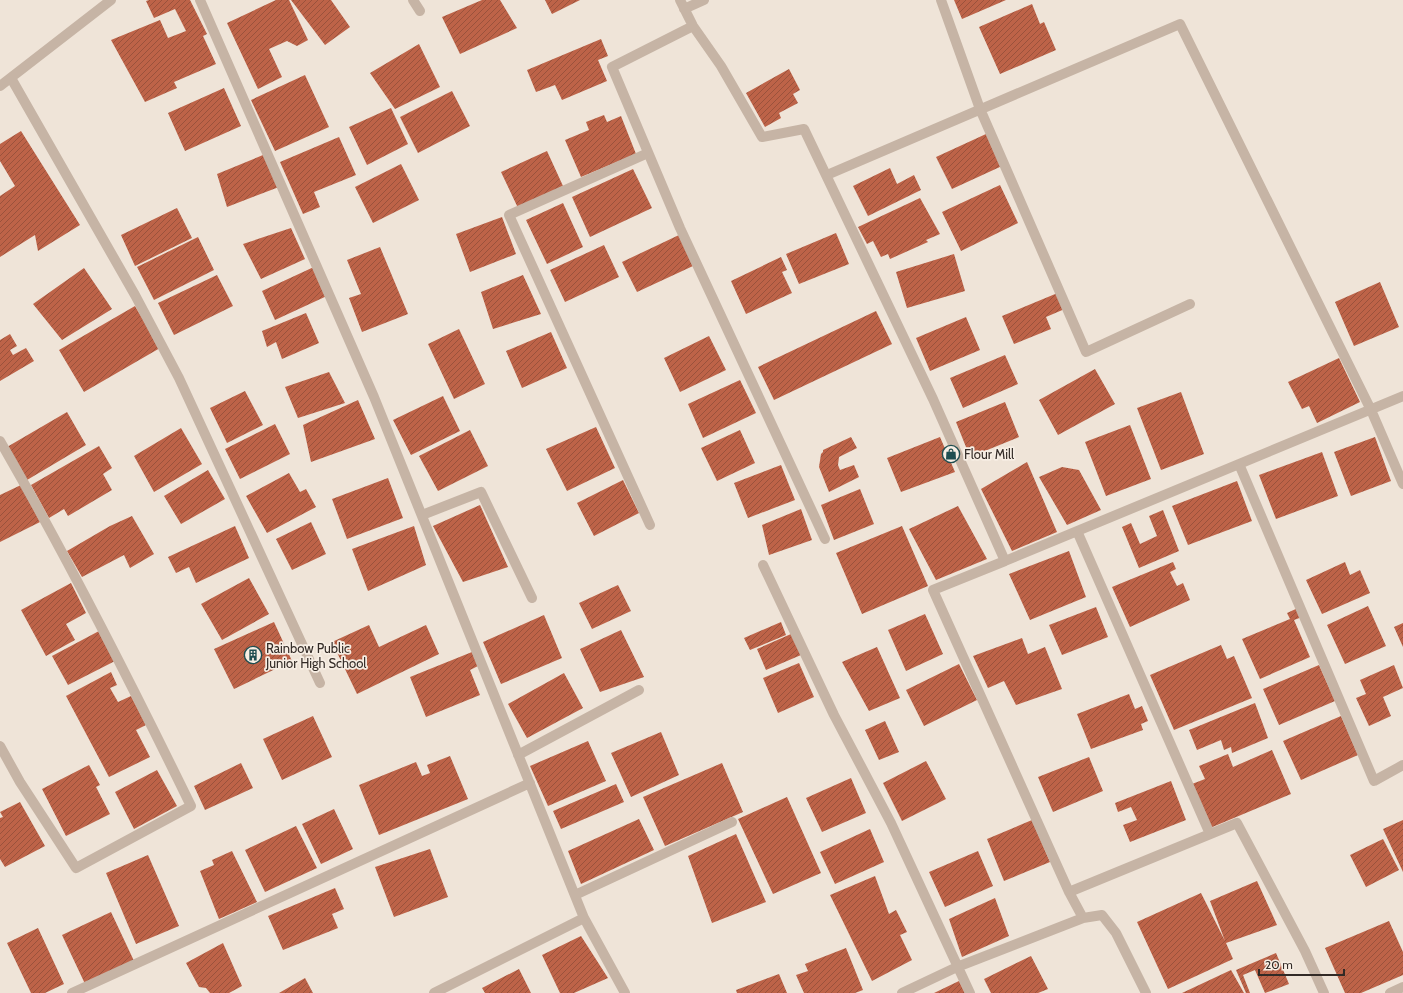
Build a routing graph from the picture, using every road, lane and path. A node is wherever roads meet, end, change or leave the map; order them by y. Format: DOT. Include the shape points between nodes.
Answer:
graph roads {
  1 [pos="111,0"];
  2 [pos="200,0"];
  3 [pos="413,0"];
  4 [pos="704,0"];
  5 [pos="941,0"];
  6 [pos="682,5"];
  7 [pos="420,11"];
  8 [pos="693,26"];
  9 [pos="11,78"];
  10 [pos="0,86"];
  11 [pos="980,109"];
  12 [pos="648,153"];
  13 [pos="827,175"];
  14 [pos="1190,304"];
  15 [pos="1403,396"];
  16 [pos="1371,410"];
  17 [pos="0,442"];
  18 [pos="1239,464"];
  19 [pos="1403,484"];
  20 [pos="422,515"];
  21 [pos="650,525"];
  22 [pos="1077,531"];
  23 [pos="824,539"];
  24 [pos="1005,561"];
  25 [pos="763,565"];
  26 [pos="532,598"];
  27 [pos="320,682"];
  28 [pos="639,690"];
  29 [pos="0,746"];
  30 [pos="518,755"];
  31 [pos="1403,765"];
  32 [pos="530,783"];
  33 [pos="732,822"];
  34 [pos="1210,834"];
  35 [pos="1069,892"];
  36 [pos="575,895"];
  37 [pos="584,918"];
  38 [pos="1083,918"];
  39 [pos="957,967"];
  40 [pos="1403,987"];
  41 [pos="72,993"];
  42 [pos="434,993"];
  43 [pos="625,993"];
  44 [pos="902,993"];
  45 [pos="970,993"];
  46 [pos="1146,993"];
  47 [pos="1324,993"];
  48 [pos="1390,993"];
  1 -- 9 [label="street"];
  2 -- 20 [label="street" via="374,397"];
  3 -- 7 [label="street"];
  4 -- 6 [label="street"];
  5 -- 11 [label="street"];
  6 -- 8 [label="street"];
  8 -- 12 [label="street" via="612,67"];
  8 -- 13 [label="street" via="721,66 762,137 804,129"];
  9 -- 10 [label="street"];
  9 -- 27 [label="street" via="135,295 179,378"];
  11 -- 13 [label="street"];
  11 -- 14 [label="street" via="1086,352"];
  11 -- 16 [label="street" via="1180,24"];
  12 -- 21 [label="street" via="509,215"];
  12 -- 23 [label="street"];
  13 -- 24 [label="street" via="933,399"];
  15 -- 16 [label="street"];
  16 -- 18 [label="street"];
  16 -- 19 [label="street"];
  17 -- 29 [label="street" via="43,516 191,806 76,868 20,782"];
  18 -- 22 [label="street"];
  18 -- 31 [label="street" via="1374,781"];
  20 -- 26 [label="street" via="481,492"];
  20 -- 30 [label="street"];
  22 -- 24 [label="street"];
  22 -- 34 [label="street"];
  24 -- 35 [label="street" via="933,590"];
  25 -- 39 [label="street" via="834,715 891,824"];
  28 -- 30 [label="street"];
  30 -- 32 [label="street"];
  32 -- 36 [label="street"];
  32 -- 41 [label="street"];
  33 -- 36 [label="street"];
  34 -- 35 [label="street"];
  34 -- 47 [label="street" via="1237,824 1305,951"];
  35 -- 38 [label="street"];
  36 -- 37 [label="street"];
  37 -- 42 [label="street"];
  37 -- 43 [label="street"];
  38 -- 39 [label="street"];
  38 -- 46 [label="street" via="1102,915 1116,933"];
  39 -- 44 [label="street"];
  39 -- 45 [label="street"];
  40 -- 48 [label="street"];
}
